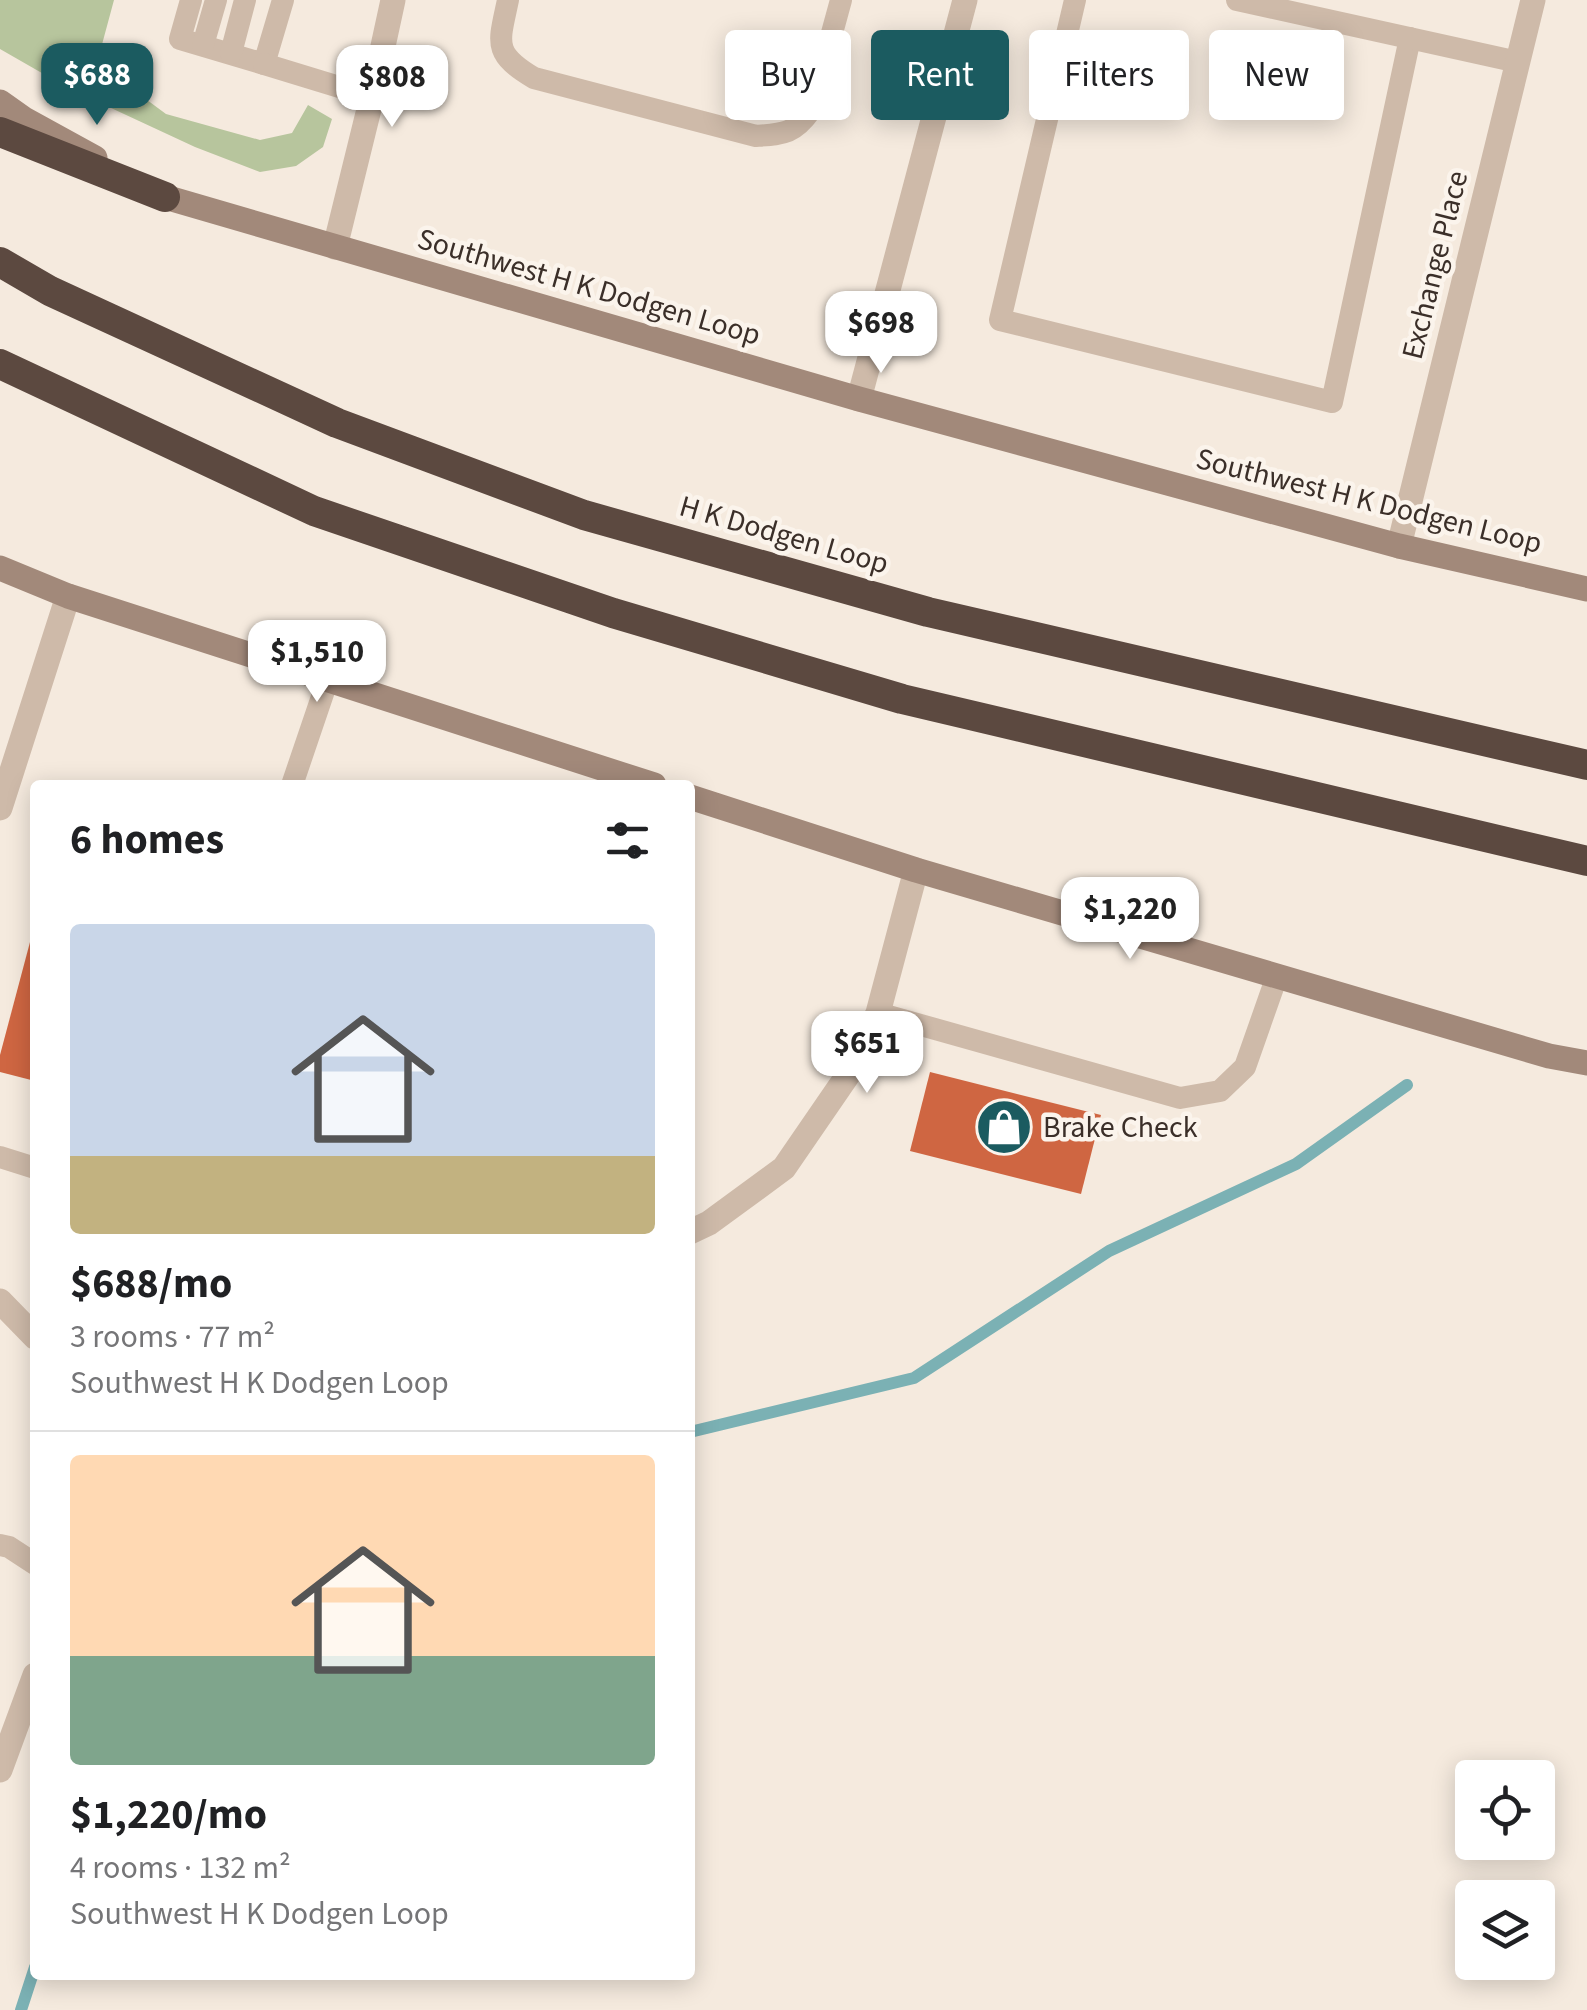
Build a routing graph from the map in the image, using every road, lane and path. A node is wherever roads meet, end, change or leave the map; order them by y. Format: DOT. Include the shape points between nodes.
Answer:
graph roads {
  1 [pos="191,0"];
  2 [pos="216,0"];
  3 [pos="245,0"];
  4 [pos="283,0"];
  5 [pos="392,0"];
  6 [pos="508,0"];
  7 [pos="841,0"];
  8 [pos="966,0"];
  9 [pos="1075,0"];
  10 [pos="1238,0"];
  11 [pos="1533,0"];
  12 [pos="1410,38"];
  13 [pos="202,46"];
  14 [pos="232,54"];
  15 [pos="1518,62"];
  16 [pos="264,64"];
  17 [pos="372,97"];
  18 [pos="0,102"];
  19 [pos="0,132"];
  20 [pos="166,197"];
  21 [pos="335,247"];
  22 [pos="0,262"];
  23 [pos="0,364"];
  24 [pos="859,399"];
  25 [pos="1399,546"];
  26 [pos="0,568"];
  27 [pos="1587,590"];
  28 [pos="68,596"];
  29 [pos="328,680"];
  30 [pos="1587,765"];
  31 [pos="294,780"];
  32 [pos="638,780"];
  33 [pos="695,799"];
  34 [pos="0,808"];
  35 [pos="1587,861"];
  36 [pos="916,870"];
  37 [pos="1276,976"];
  38 [pos="878,1013"];
  39 [pos="1587,1063"];
  40 [pos="0,1157"];
  41 [pos="30,1166"];
  42 [pos="695,1230"];
  43 [pos="0,1301"];
  44 [pos="30,1333"];
  45 [pos="0,1545"];
  46 [pos="30,1561"];
  47 [pos="30,1689"];
  48 [pos="0,1770"];
  1 -- 13 [label="lane" via="180,39"];
  2 -- 13 [label="lane"];
  3 -- 14 [label="lane"];
  4 -- 16 [label="lane"];
  5 -- 17 [label="street"];
  6 -- 7 [label="lane" via="502,51 512,66 534,78 756,136 781,134 811,110"];
  8 -- 24 [label="street"];
  9 -- 12 [label="lane" via="1000,320 1332,402"];
  10 -- 12 [label="lane"];
  11 -- 15 [label="street, Exchange Place"];
  12 -- 15 [label="lane"];
  13 -- 14 [label="lane"];
  14 -- 16 [label="lane"];
  15 -- 25 [label="street, Exchange Place"];
  16 -- 17 [label="lane"];
  17 -- 21 [label="street"];
  18 -- 20 [label="main road, Southwest H K Dodgen Loop"];
  19 -- 20 [label="highway"];
  20 -- 21 [label="main road, Southwest H K Dodgen Loop"];
  21 -- 24 [label="main road, Southwest H K Dodgen Loop"];
  22 -- 30 [label="highway, H K Dodgen Loop" via="337,423 584,515 928,612"];
  23 -- 35 [label="highway" via="314,511 614,613 902,699"];
  24 -- 25 [label="main road, Southwest H K Dodgen Loop"];
  25 -- 27 [label="main road, Southwest H K Dodgen Loop"];
  26 -- 28 [label="main road"];
  28 -- 29 [label="main road"];
  28 -- 34 [label="street"];
  29 -- 31 [label="lane"];
  29 -- 32 [label="main road"];
  33 -- 36 [label="main road"];
  36 -- 37 [label="main road"];
  36 -- 38 [label="street"];
  37 -- 38 [label="lane" via="1245,1067 1220,1091 1180,1098"];
  37 -- 39 [label="main road"];
  38 -- 42 [label="street" via="852,1069 784,1168"];
  40 -- 41 [label="lane"];
  43 -- 44 [label="street"];
  45 -- 46 [label="lane"];
  47 -- 48 [label="street"];
}
